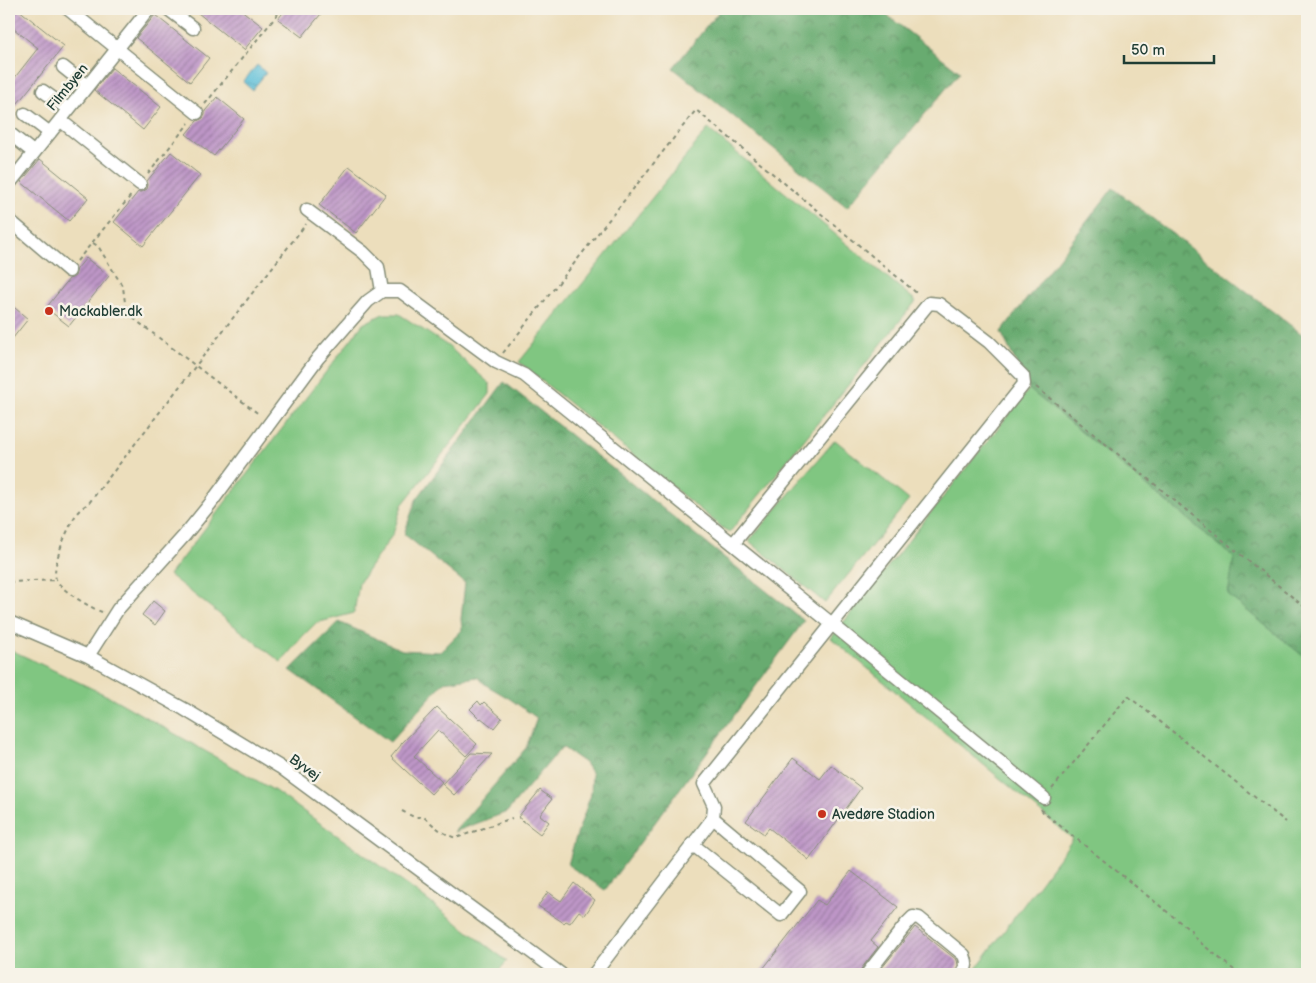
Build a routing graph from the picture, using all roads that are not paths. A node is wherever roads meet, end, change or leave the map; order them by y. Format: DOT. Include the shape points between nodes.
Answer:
graph roads {
  1 [pos="68,9"];
  2 [pos="150,9"];
  3 [pos="168,9"];
  4 [pos="193,28"];
  5 [pos="118,48"];
  6 [pos="63,67"];
  7 [pos="87,86"];
  8 [pos="43,91"];
  9 [pos="197,113"];
  10 [pos="25,114"];
  11 [pos="64,115"];
  12 [pos="9,132"];
  13 [pos="50,133"];
  14 [pos="33,152"];
  15 [pos="9,184"];
  16 [pos="140,184"];
  17 [pos="311,212"];
  18 [pos="9,220"];
  19 [pos="70,270"];
  20 [pos="382,292"];
  21 [pos="733,544"];
  22 [pos="9,622"];
  23 [pos="832,624"];
  24 [pos="88,656"];
  25 [pos="1044,798"];
  26 [pos="713,818"];
  27 [pos="692,844"];
  28 [pos="561,974"];
  29 [pos="594,974"];
  30 [pos="867,974"];
  31 [pos="962,974"];
  1 -- 5 [label="street"];
  2 -- 5 [label="street, Filmbyen"];
  3 -- 4 [label="street"];
  5 -- 7 [label="street, Filmbyen"];
  5 -- 9 [label="street"];
  6 -- 7 [label="street"];
  7 -- 11 [label="street, Filmbyen"];
  8 -- 11 [label="street"];
  10 -- 13 [label="street"];
  11 -- 13 [label="street, Filmbyen"];
  11 -- 16 [label="street"];
  12 -- 14 [label="street"];
  13 -- 14 [label="street, Filmbyen"];
  14 -- 15 [label="street, Filmbyen"];
  17 -- 20 [label="street" via="378,267"];
  18 -- 19 [label="street"];
  20 -- 21 [label="street" via="400,291 496,362 524,375"];
  20 -- 24 [label="street" via="368,301 318,358 210,504 118,609"];
  21 -- 23 [label="street"];
  21 -- 23 [label="street" via="929,303 938,304 989,342 1023,376 1024,384"];
  22 -- 24 [label="street, Byvej"];
  23 -- 25 [label="street"];
  23 -- 26 [label="street" via="704,784 714,806"];
  24 -- 28 [label="street, Byvej" via="280,767"];
  26 -- 27 [label="street"];
  26 -- 27 [label="street" via="800,891 781,915"];
  27 -- 29 [label="street"];
  30 -- 31 [label="street" via="913,917 919,918 964,955 967,963"];
}
